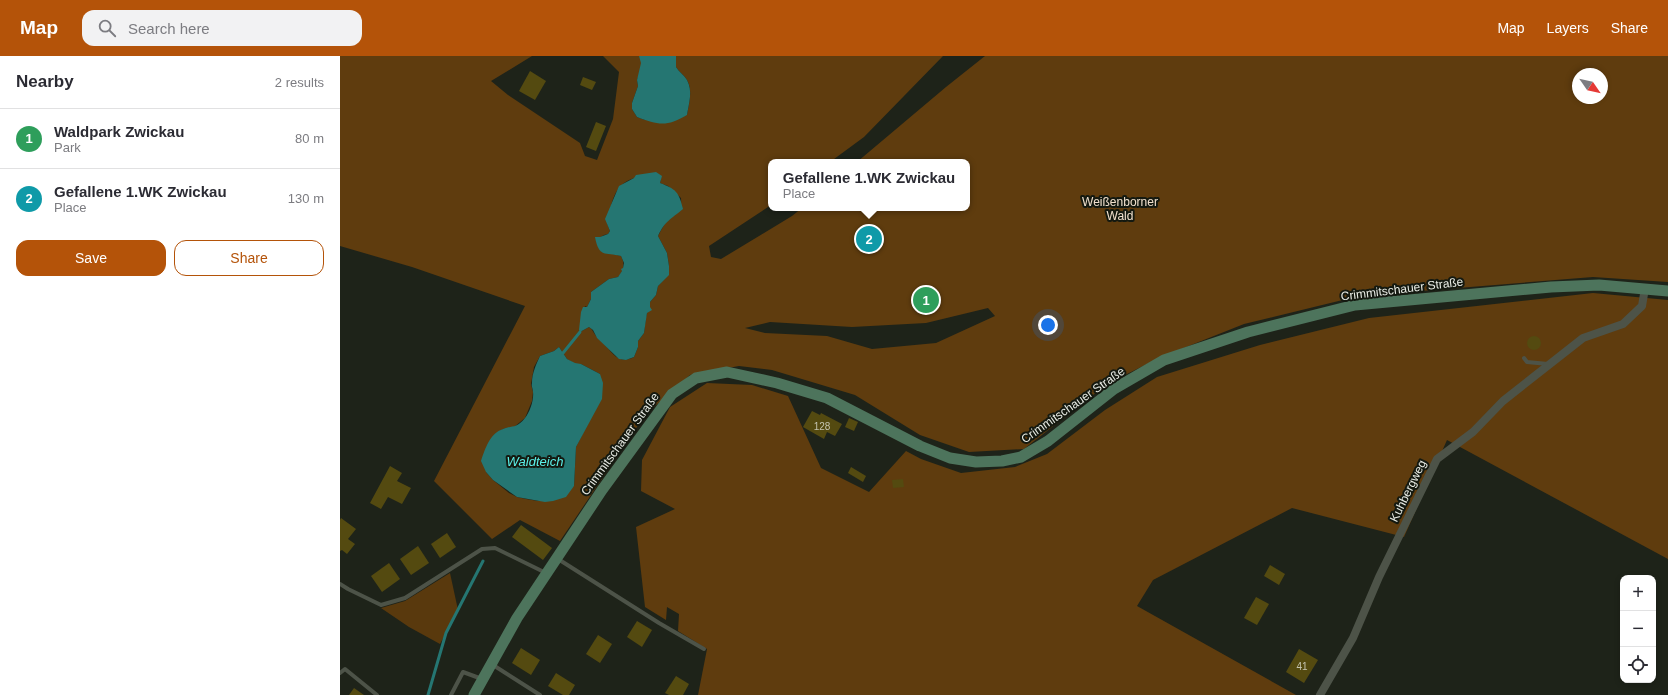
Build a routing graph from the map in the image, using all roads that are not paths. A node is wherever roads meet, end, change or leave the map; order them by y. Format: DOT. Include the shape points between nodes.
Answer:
graph roads {
  1 [pos="1645,288"];
  2 [pos="1668,291"];
  3 [pos="1524,358"];
  4 [pos="1551,364"];
  5 [pos="556,558"];
  6 [pos="546,573"];
  7 [pos="340,584"];
  8 [pos="704,649"];
  9 [pos="491,664"];
  10 [pos="340,673"];
  11 [pos="482,679"];
  12 [pos="377,695"];
  13 [pos="451,695"];
  14 [pos="474,695"];
  15 [pos="540,695"];
  16 [pos="1320,695"];
  1 -- 2 [label="main road, Crimmitschauer Straße"];
  1 -- 4 [label="street, Kuhbergweg" via="1642,306 1623,324 1583,338"];
  1 -- 5 [label="main road, Crimmitschauer Straße" via="1599,285 1551,287 1355,305 1248,332 1164,360 1114,389 1048,441 1021,457 1002,461 976,462 950,458 920,446 827,398 777,384 727,372 696,378 672,394"];
  3 -- 4 [label="lane" via="1526,362"];
  4 -- 16 [label="street, Kuhbergweg" via="1503,401 1473,432 1437,459 1379,577 1353,638"];
  5 -- 6 [label="main road, Crimmitschauer Straße"];
  5 -- 8 [label="lane"];
  6 -- 7 [label="lane" via="495,548 482,549 405,598 382,605"];
  6 -- 9 [label="main road, Crimmitschauer Straße"];
  9 -- 11 [label="main road, Crimmitschauer Straße"];
  9 -- 15 [label="lane"];
  10 -- 12 [label="lane" via="345,669"];
  11 -- 13 [label="lane" via="463,672"];
  11 -- 14 [label="main road, Crimmitschauer Straße"];
}
